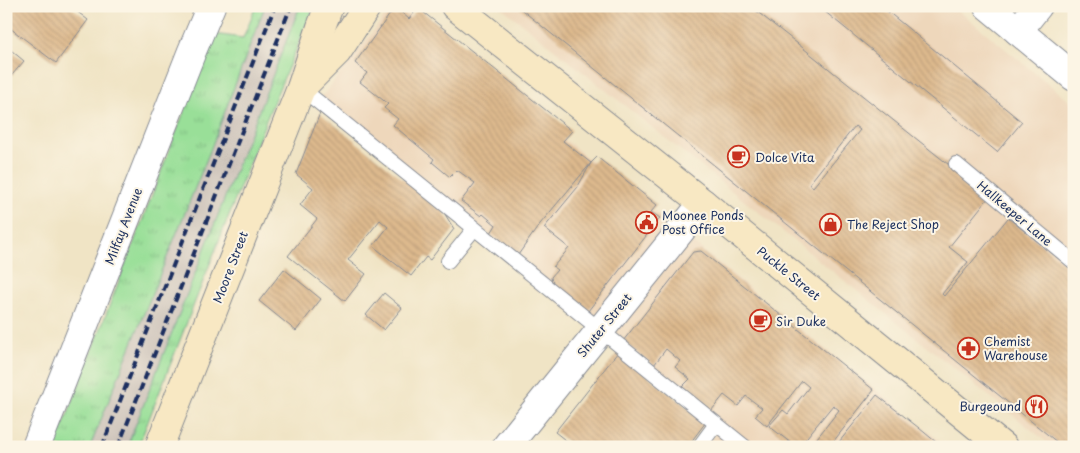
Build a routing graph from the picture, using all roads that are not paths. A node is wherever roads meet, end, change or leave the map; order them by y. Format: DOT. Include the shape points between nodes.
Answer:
graph roads {
  1 [pos="329,6"];
  2 [pos="367,6"];
  3 [pos="455,6"];
  4 [pos="988,6"];
  5 [pos="1038,6"];
  6 [pos="205,9"];
  7 [pos="1018,31"];
  8 [pos="1074,76"];
  9 [pos="301,88"];
  10 [pos="956,164"];
  11 [pos="703,203"];
  12 [pos="474,229"];
  13 [pos="448,261"];
  14 [pos="1074,262"];
  15 [pos="600,330"];
  16 [pos="716,424"];
  17 [pos="36,447"];
  18 [pos="159,447"];
  19 [pos="506,447"];
  20 [pos="699,447"];
  21 [pos="744,447"];
  22 [pos="1003,447"];
  1 -- 9 [label="street, Moore Street"];
  2 -- 9 [label="street, Moore Street" via="338,52"];
  3 -- 11 [label="street, Puckle Street"];
  4 -- 7 [label="street"];
  5 -- 7 [label="street"];
  6 -- 17 [label="street, Milfay Avenue" via="192,51"];
  7 -- 8 [label="street"];
  9 -- 12 [label="lane"];
  9 -- 18 [label="street, Moore Street"];
  10 -- 14 [label="lane, Hallkeeper Lane"];
  11 -- 15 [label="street, Shuter Street"];
  11 -- 22 [label="street, Puckle Street"];
  12 -- 13 [label="lane"];
  12 -- 15 [label="lane"];
  15 -- 16 [label="lane"];
  15 -- 19 [label="street, Shuter Street"];
  16 -- 20 [label="lane"];
  16 -- 21 [label="lane"];
}
